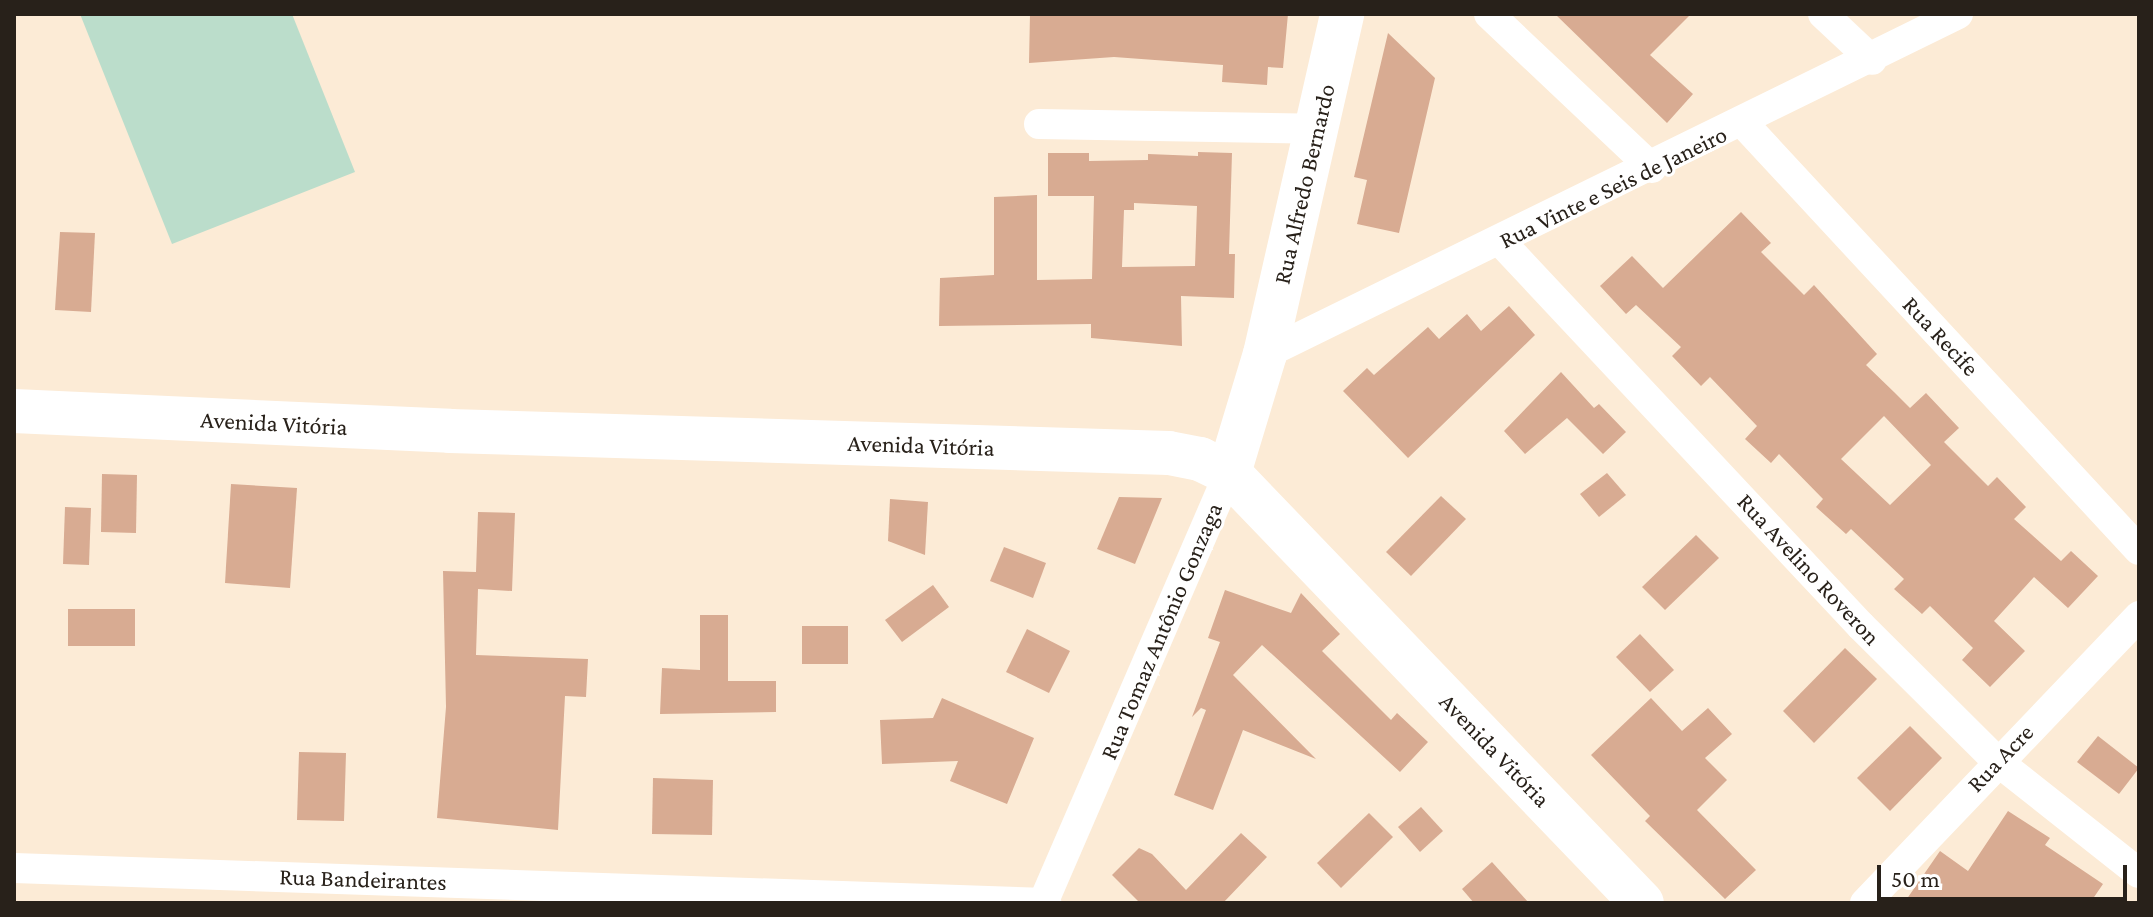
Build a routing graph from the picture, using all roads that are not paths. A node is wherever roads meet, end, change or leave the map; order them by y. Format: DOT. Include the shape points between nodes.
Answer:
graph roads {
  1 [pos="1342,14"];
  2 [pos="1489,14"];
  3 [pos="1823,14"];
  4 [pos="1958,14"];
  5 [pos="1872,60"];
  6 [pos="1743,123"];
  7 [pos="1039,124"];
  8 [pos="1317,129"];
  9 [pos="1652,168"];
  10 [pos="1501,242"];
  11 [pos="1265,354"];
  12 [pos="14,411"];
  13 [pos="1229,473"];
  14 [pos="2139,550"];
  15 [pos="2139,616"];
  16 [pos="1997,761"];
  17 [pos="14,868"];
  18 [pos="2139,873"];
  19 [pos="1045,902"];
  20 [pos="1642,903"];
  21 [pos="1865,903"];
  1 -- 8 [label="street, Rua Alfredo Bernardo"];
  2 -- 9 [label="street"];
  3 -- 5 [label="street"];
  4 -- 5 [label="street, Rua Vinte e Seis de Janeiro"];
  5 -- 6 [label="street, Rua Vinte e Seis de Janeiro"];
  6 -- 9 [label="street, Rua Vinte e Seis de Janeiro"];
  6 -- 14 [label="street, Rua Recife"];
  7 -- 8 [label="street"];
  8 -- 11 [label="street, Rua Alfredo Bernardo"];
  9 -- 10 [label="street, Rua Vinte e Seis de Janeiro"];
  10 -- 11 [label="street, Rua Vinte e Seis de Janeiro"];
  10 -- 16 [label="street, Rua Avelino Roveron" via="1861,626"];
  11 -- 13 [label="street, Rua Tomaz Antônio Gonzaga"];
  12 -- 13 [label="street, Avenida Vitória" via="450,431 1169,453 1200,459"];
  13 -- 19 [label="street, Rua Tomaz Antônio Gonzaga"];
  13 -- 20 [label="street, Avenida Vitória"];
  15 -- 16 [label="street, Rua Acre"];
  16 -- 18 [label="street, Rua Avelino Roveron"];
  16 -- 21 [label="street, Rua Acre"];
  17 -- 19 [label="street, Rua Bandeirantes"];
}
